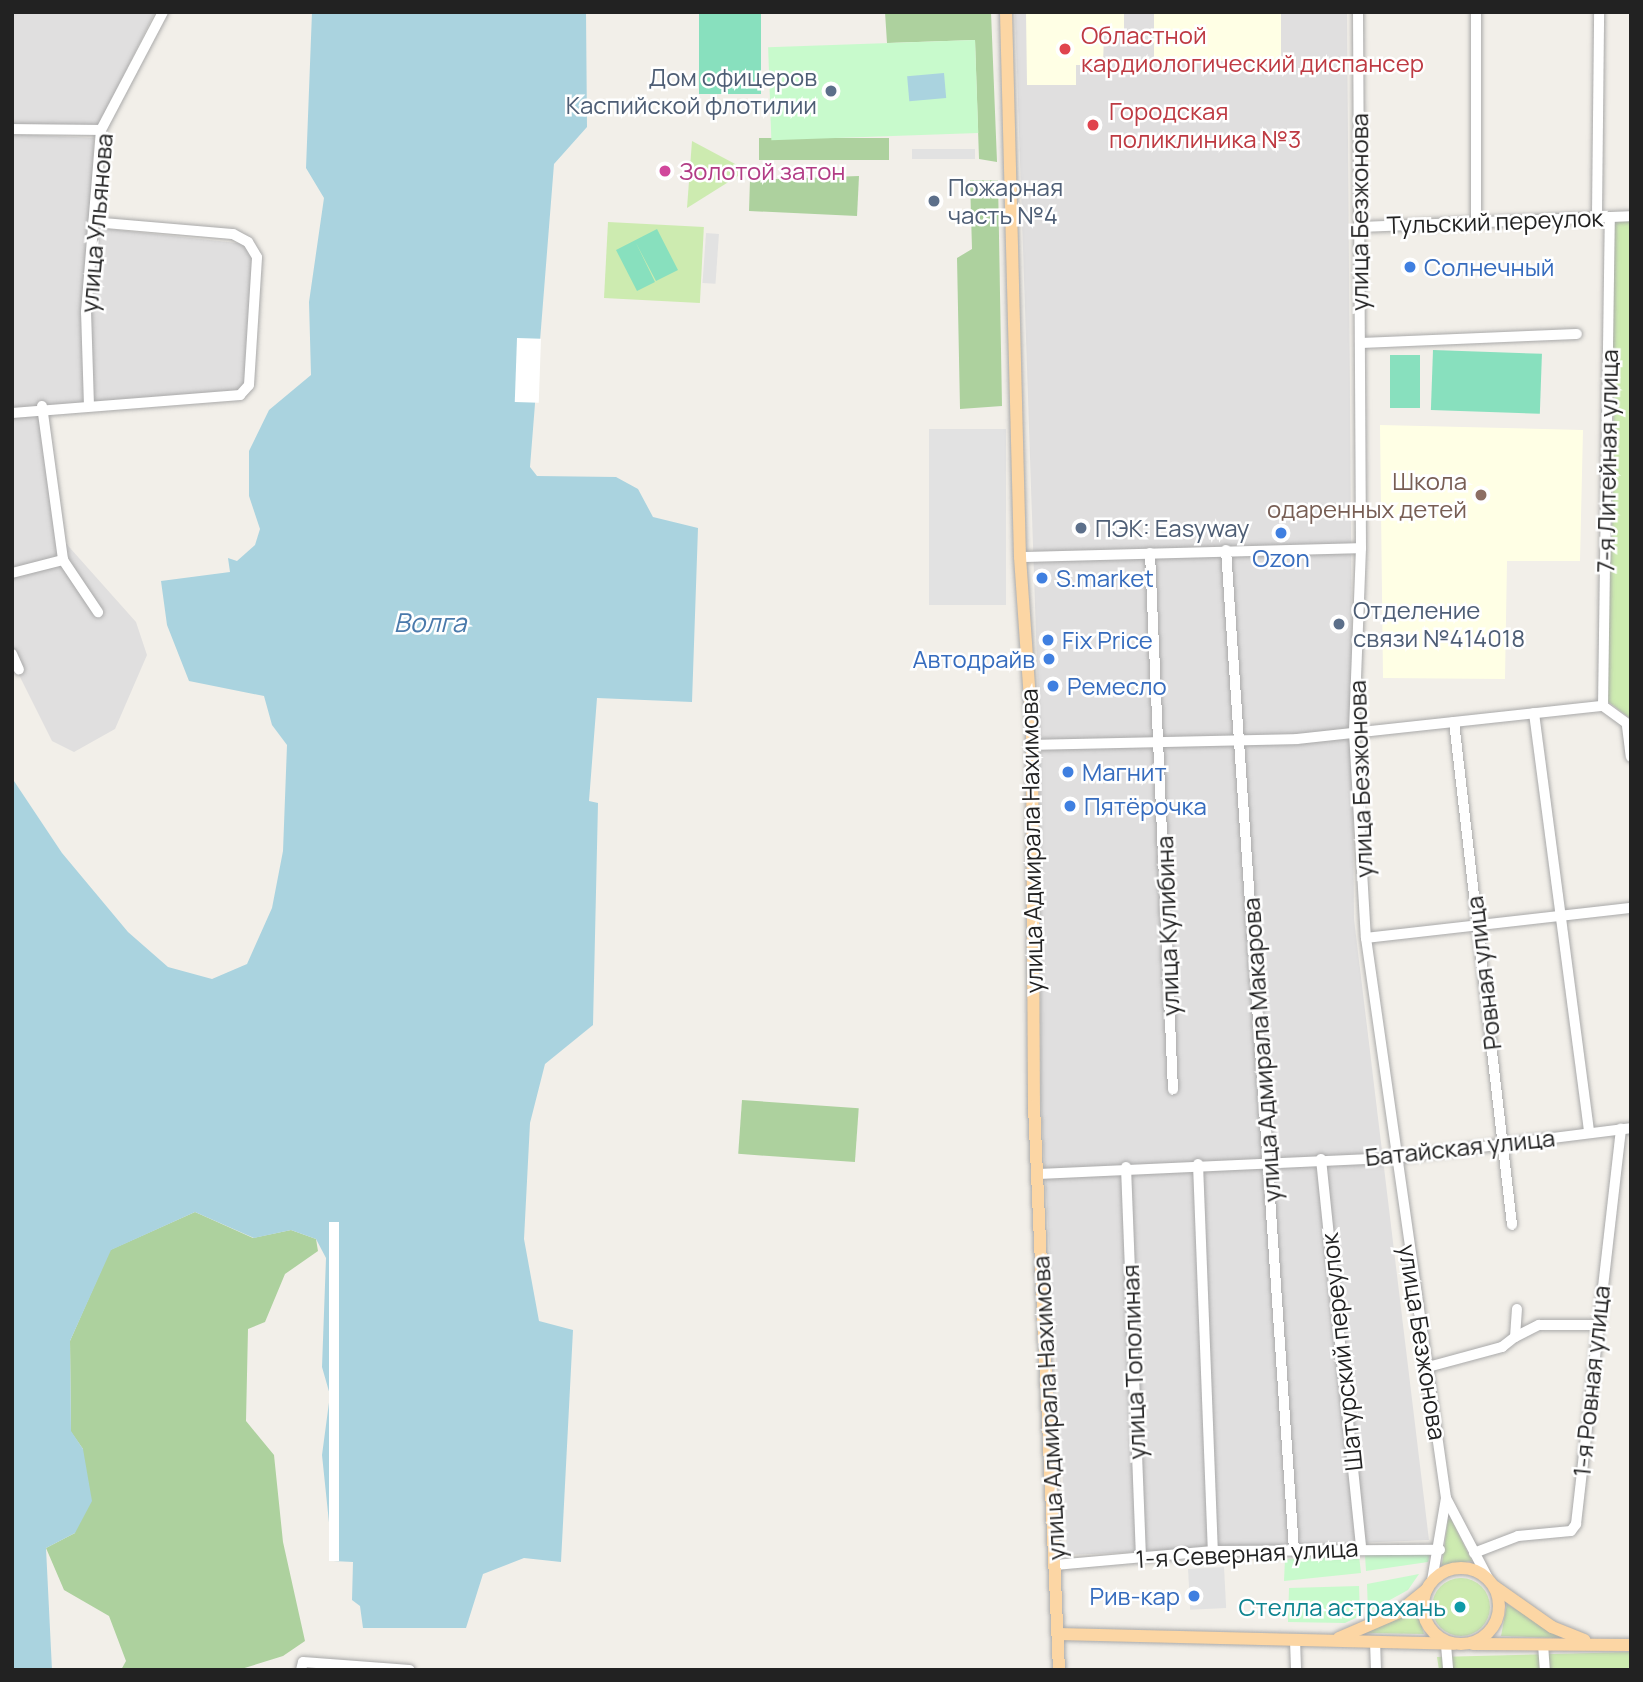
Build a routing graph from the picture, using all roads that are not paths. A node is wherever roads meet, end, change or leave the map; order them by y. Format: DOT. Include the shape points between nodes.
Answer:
graph roads {
  1 [pos="163,12"];
  2 [pos="1006,12"];
  3 [pos="1358,12"];
  4 [pos="1476,12"];
  5 [pos="1599,12"];
  6 [pos="12,129"];
  7 [pos="101,130"];
  8 [pos="1597,215"];
  9 [pos="1631,216"];
  10 [pos="1610,217"];
  11 [pos="1476,221"];
  12 [pos="94,222"];
  13 [pos="1359,227"];
  14 [pos="1577,334"];
  15 [pos="1360,343"];
  16 [pos="89,406"];
  17 [pos="42,407"];
  18 [pos="12,413"];
  19 [pos="1361,548"];
  20 [pos="1226,550"];
  21 [pos="1150,553"];
  22 [pos="1020,557"];
  23 [pos="63,560"];
  24 [pos="12,573"];
  25 [pos="98,612"];
  26 [pos="12,654"];
  27 [pos="19,670"];
  28 [pos="1603,706"];
  29 [pos="1534,713"];
  30 [pos="1454,722"];
  31 [pos="1629,726"];
  32 [pos="1354,732"];
  33 [pos="1241,740"];
  34 [pos="1033,745"];
  35 [pos="1161,745"];
  36 [pos="1631,757"];
  37 [pos="1631,908"];
  38 [pos="1559,915"];
  39 [pos="1478,927"];
  40 [pos="1366,938"];
  41 [pos="1173,1090"];
  42 [pos="1626,1128"];
  43 [pos="1589,1132"];
  44 [pos="1503,1143"];
  45 [pos="1321,1158"];
  46 [pos="1394,1158"];
  47 [pos="1268,1159"];
  48 [pos="1198,1164"];
  49 [pos="1126,1167"];
  50 [pos="1038,1174"];
  51 [pos="1512,1224"];
  52 [pos="1517,1309"];
  53 [pos="1595,1325"];
  54 [pos="1515,1337"];
  55 [pos="1428,1367"];
  56 [pos="1446,1498"];
  57 [pos="1362,1546"];
  58 [pos="1294,1550"];
  59 [pos="1440,1550"];
  60 [pos="1213,1551"];
  61 [pos="1474,1553"];
  62 [pos="1141,1557"];
  63 [pos="1055,1565"];
  64 [pos="1431,1584"];
  65 [pos="1491,1584"];
  66 [pos="1058,1634"];
  67 [pos="1295,1640"];
  68 [pos="1328,1641"];
  69 [pos="1375,1641"];
  70 [pos="1450,1644"];
  71 [pos="1469,1644"];
  72 [pos="1543,1644"];
  73 [pos="1605,1644"];
  74 [pos="1631,1645"];
  75 [pos="301,1670"];
  76 [pos="410,1670"];
  77 [pos="1059,1670"];
  78 [pos="1296,1670"];
  79 [pos="1376,1670"];
  80 [pos="1448,1670"];
  81 [pos="1545,1670"];
  1 -- 7 [label="street, улица Ульянова"];
  2 -- 22 [label="main road, улица Адмирала Нахимова"];
  3 -- 13 [label="street, улица Безжонова"];
  4 -- 11 [label="street"];
  5 -- 8 [label="street"];
  6 -- 7 [label="street"];
  7 -- 12 [label="street, улица Ульянова"];
  8 -- 10 [label="street, Тульский переулок"];
  8 -- 11 [label="street, Тульский переулок"];
  9 -- 10 [label="street, Тульский переулок"];
  10 -- 28 [label="street, 7-я Литейная улица"];
  11 -- 13 [label="street, Тульский переулок"];
  12 -- 16 [label="street, улица Ульянова" via="86,312"];
  12 -- 16 [label="street" via="243,238 257,257 245,392"];
  13 -- 15 [label="street, улица Безжонова"];
  14 -- 15 [label="street"];
  15 -- 19 [label="street, улица Безжонова"];
  16 -- 17 [label="street"];
  17 -- 18 [label="street"];
  17 -- 23 [label="street"];
  19 -- 20 [label="street"];
  19 -- 32 [label="street, улица Безжонова"];
  20 -- 21 [label="street"];
  20 -- 33 [label="street, улица Адмирала Макарова"];
  21 -- 22 [label="street"];
  21 -- 35 [label="street, улица Кулибина"];
  22 -- 34 [label="main road, улица Адмирала Нахимова"];
  23 -- 24 [label="street"];
  23 -- 25 [label="street"];
  26 -- 27 [label="street"];
  28 -- 29 [label="street"];
  28 -- 31 [label="street"];
  29 -- 30 [label="street"];
  29 -- 38 [label="street"];
  30 -- 32 [label="street"];
  30 -- 39 [label="street, Ровная улица"];
  31 -- 36 [label="street"];
  32 -- 33 [label="street"];
  32 -- 40 [label="street, улица Безжонова"];
  33 -- 35 [label="street"];
  33 -- 47 [label="street, улица Адмирала Макарова"];
  34 -- 35 [label="street"];
  34 -- 50 [label="main road, улица Адмирала Нахимова"];
  35 -- 41 [label="street, улица Кулибина"];
  37 -- 38 [label="street"];
  38 -- 39 [label="street"];
  38 -- 43 [label="street"];
  39 -- 40 [label="street"];
  39 -- 44 [label="street, Ровная улица"];
  40 -- 46 [label="street, улица Безжонова"];
  42 -- 43 [label="street, Батайская улица"];
  42 -- 53 [label="street, 1-я Ровная улица"];
  43 -- 44 [label="street, Батайская улица"];
  44 -- 46 [label="street, Батайская улица"];
  44 -- 51 [label="street, Ровная улица"];
  45 -- 46 [label="street, Батайская улица"];
  45 -- 47 [label="street, Батайская улица"];
  45 -- 57 [label="street, Шатурский переулок"];
  46 -- 55 [label="street, улица Безжонова"];
  47 -- 48 [label="street, Батайская улица"];
  47 -- 58 [label="street, улица Адмирала Макарова"];
  48 -- 49 [label="street, Батайская улица"];
  48 -- 60 [label="street"];
  49 -- 50 [label="street, Батайская улица"];
  49 -- 62 [label="street, улица Тополиная"];
  50 -- 63 [label="main road, улица Адмирала Нахимова"];
  52 -- 54 [label="street"];
  53 -- 54 [label="street" via="1539,1325"];
  53 -- 61 [label="street, 1-я Ровная улица" via="1575,1527 1518,1536"];
  54 -- 55 [label="street" via="1502,1348"];
  55 -- 56 [label="street, улица Безжонова"];
  56 -- 59 [label="street"];
  56 -- 61 [label="street"];
  57 -- 58 [label="street, 1-я Северная улица"];
  57 -- 59 [label="street, 1-я Северная улица"];
  58 -- 60 [label="street, 1-я Северная улица"];
  59 -- 64 [label="street"];
  60 -- 62 [label="street, 1-я Северная улица"];
  61 -- 65 [label="street"];
  62 -- 63 [label="street, 1-я Северная улица"];
  63 -- 66 [label="main road, улица Адмирала Нахимова"];
  64 -- 65 [label="main road" via="1468,1569"];
  64 -- 68 [label="main road" via="1384,1620"];
  64 -- 70 [label="main road" via="1424,1615 1430,1628"];
  65 -- 71 [label="main road" via="1499,1606 1493,1627"];
  65 -- 73 [label="main road" via="1552,1627"];
  66 -- 67 [label="main road"];
  66 -- 77 [label="main road, улица Адмирала Нахимова"];
  67 -- 68 [label="main road"];
  67 -- 78 [label="street"];
  68 -- 69 [label="main road"];
  69 -- 70 [label="main road"];
  69 -- 79 [label="street"];
  70 -- 71 [label="main road"];
  70 -- 80 [label="street"];
  71 -- 72 [label="main road"];
  72 -- 73 [label="main road"];
  72 -- 81 [label="street"];
  73 -- 74 [label="main road"];
  75 -- 76 [label="street" via="303,1662"];
}
